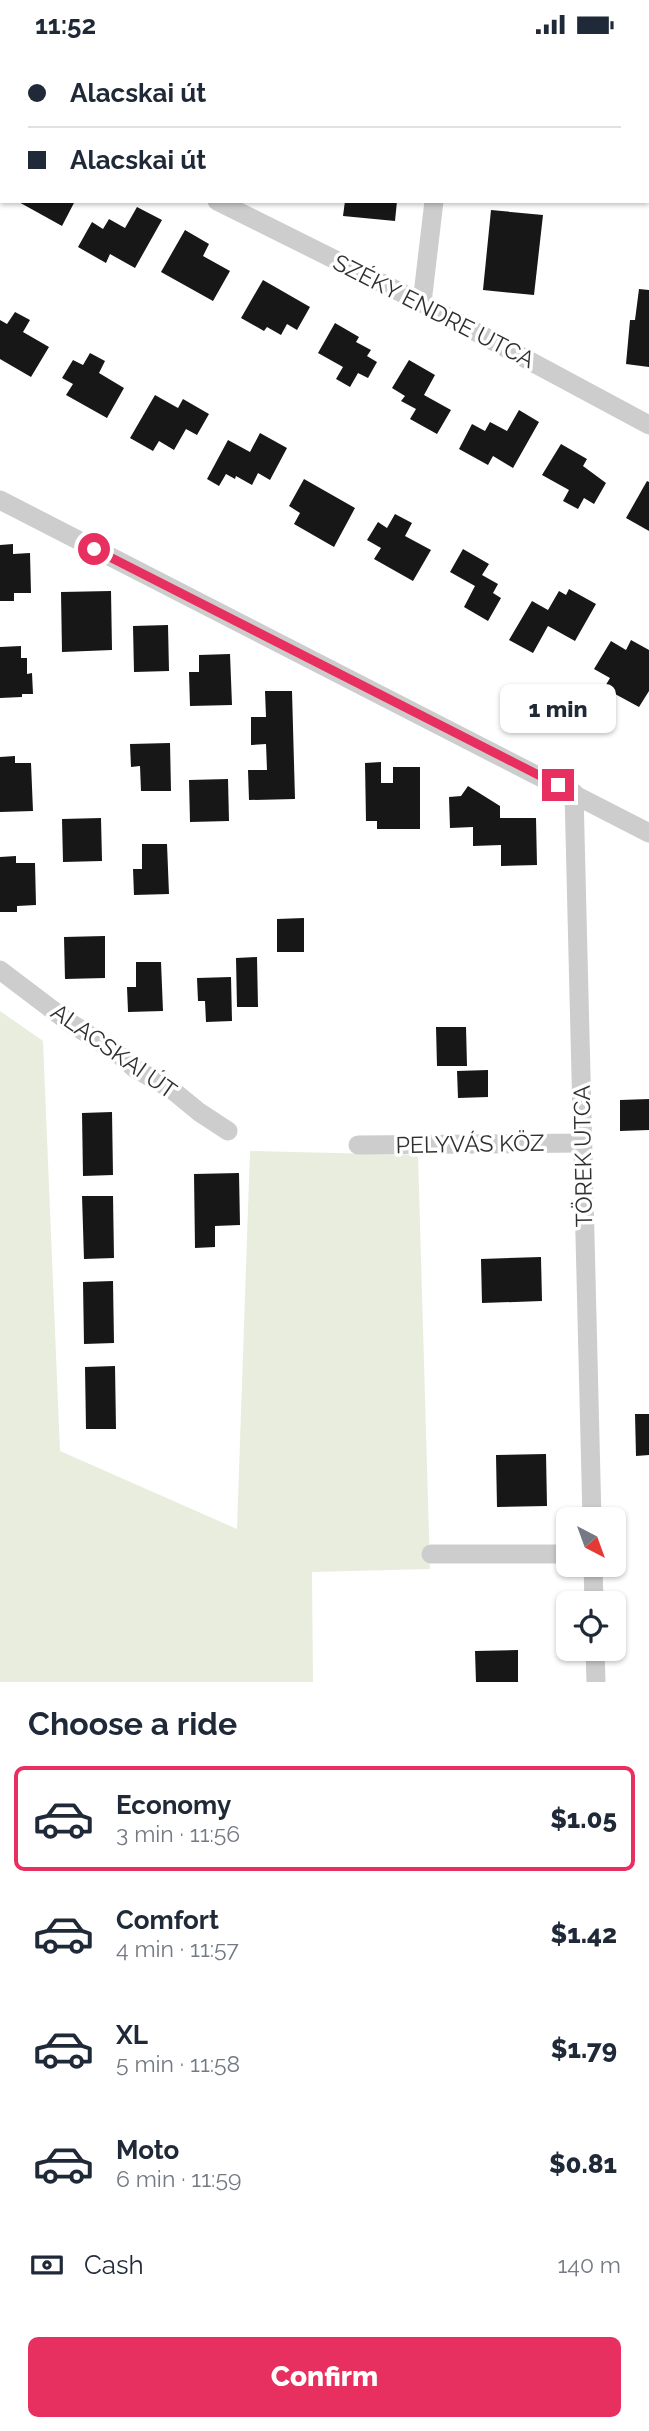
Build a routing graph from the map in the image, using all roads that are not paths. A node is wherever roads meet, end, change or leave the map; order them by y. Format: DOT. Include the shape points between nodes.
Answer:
graph roads {
  1 [pos="221,203"];
  2 [pos="434,203"];
  3 [pos="422,303"];
  4 [pos="649,425"];
  5 [pos="0,500"];
  6 [pos="575,793"];
  7 [pos="649,833"];
  8 [pos="0,971"];
  9 [pos="228,1131"];
  10 [pos="582,1143"];
  11 [pos="358,1145"];
  12 [pos="592,1507"];
  13 [pos="431,1554"];
  14 [pos="556,1554"];
  15 [pos="595,1661"];
  16 [pos="596,1682"];
  1 -- 3 [label="street, SZÉKY ENDRE UTCA"];
  2 -- 3 [label="street"];
  3 -- 4 [label="street, SZÉKY ENDRE UTCA"];
  5 -- 6 [label="street"];
  6 -- 7 [label="street"];
  6 -- 10 [label="street, TÖREK UTCA"];
  8 -- 9 [label="street, ALACSKAI ÚT"];
  10 -- 11 [label="street, PELYVÁS KÖZ"];
  10 -- 12 [label="street, TÖREK UTCA"];
  13 -- 14 [label="street"];
  15 -- 16 [label="street"];
}
